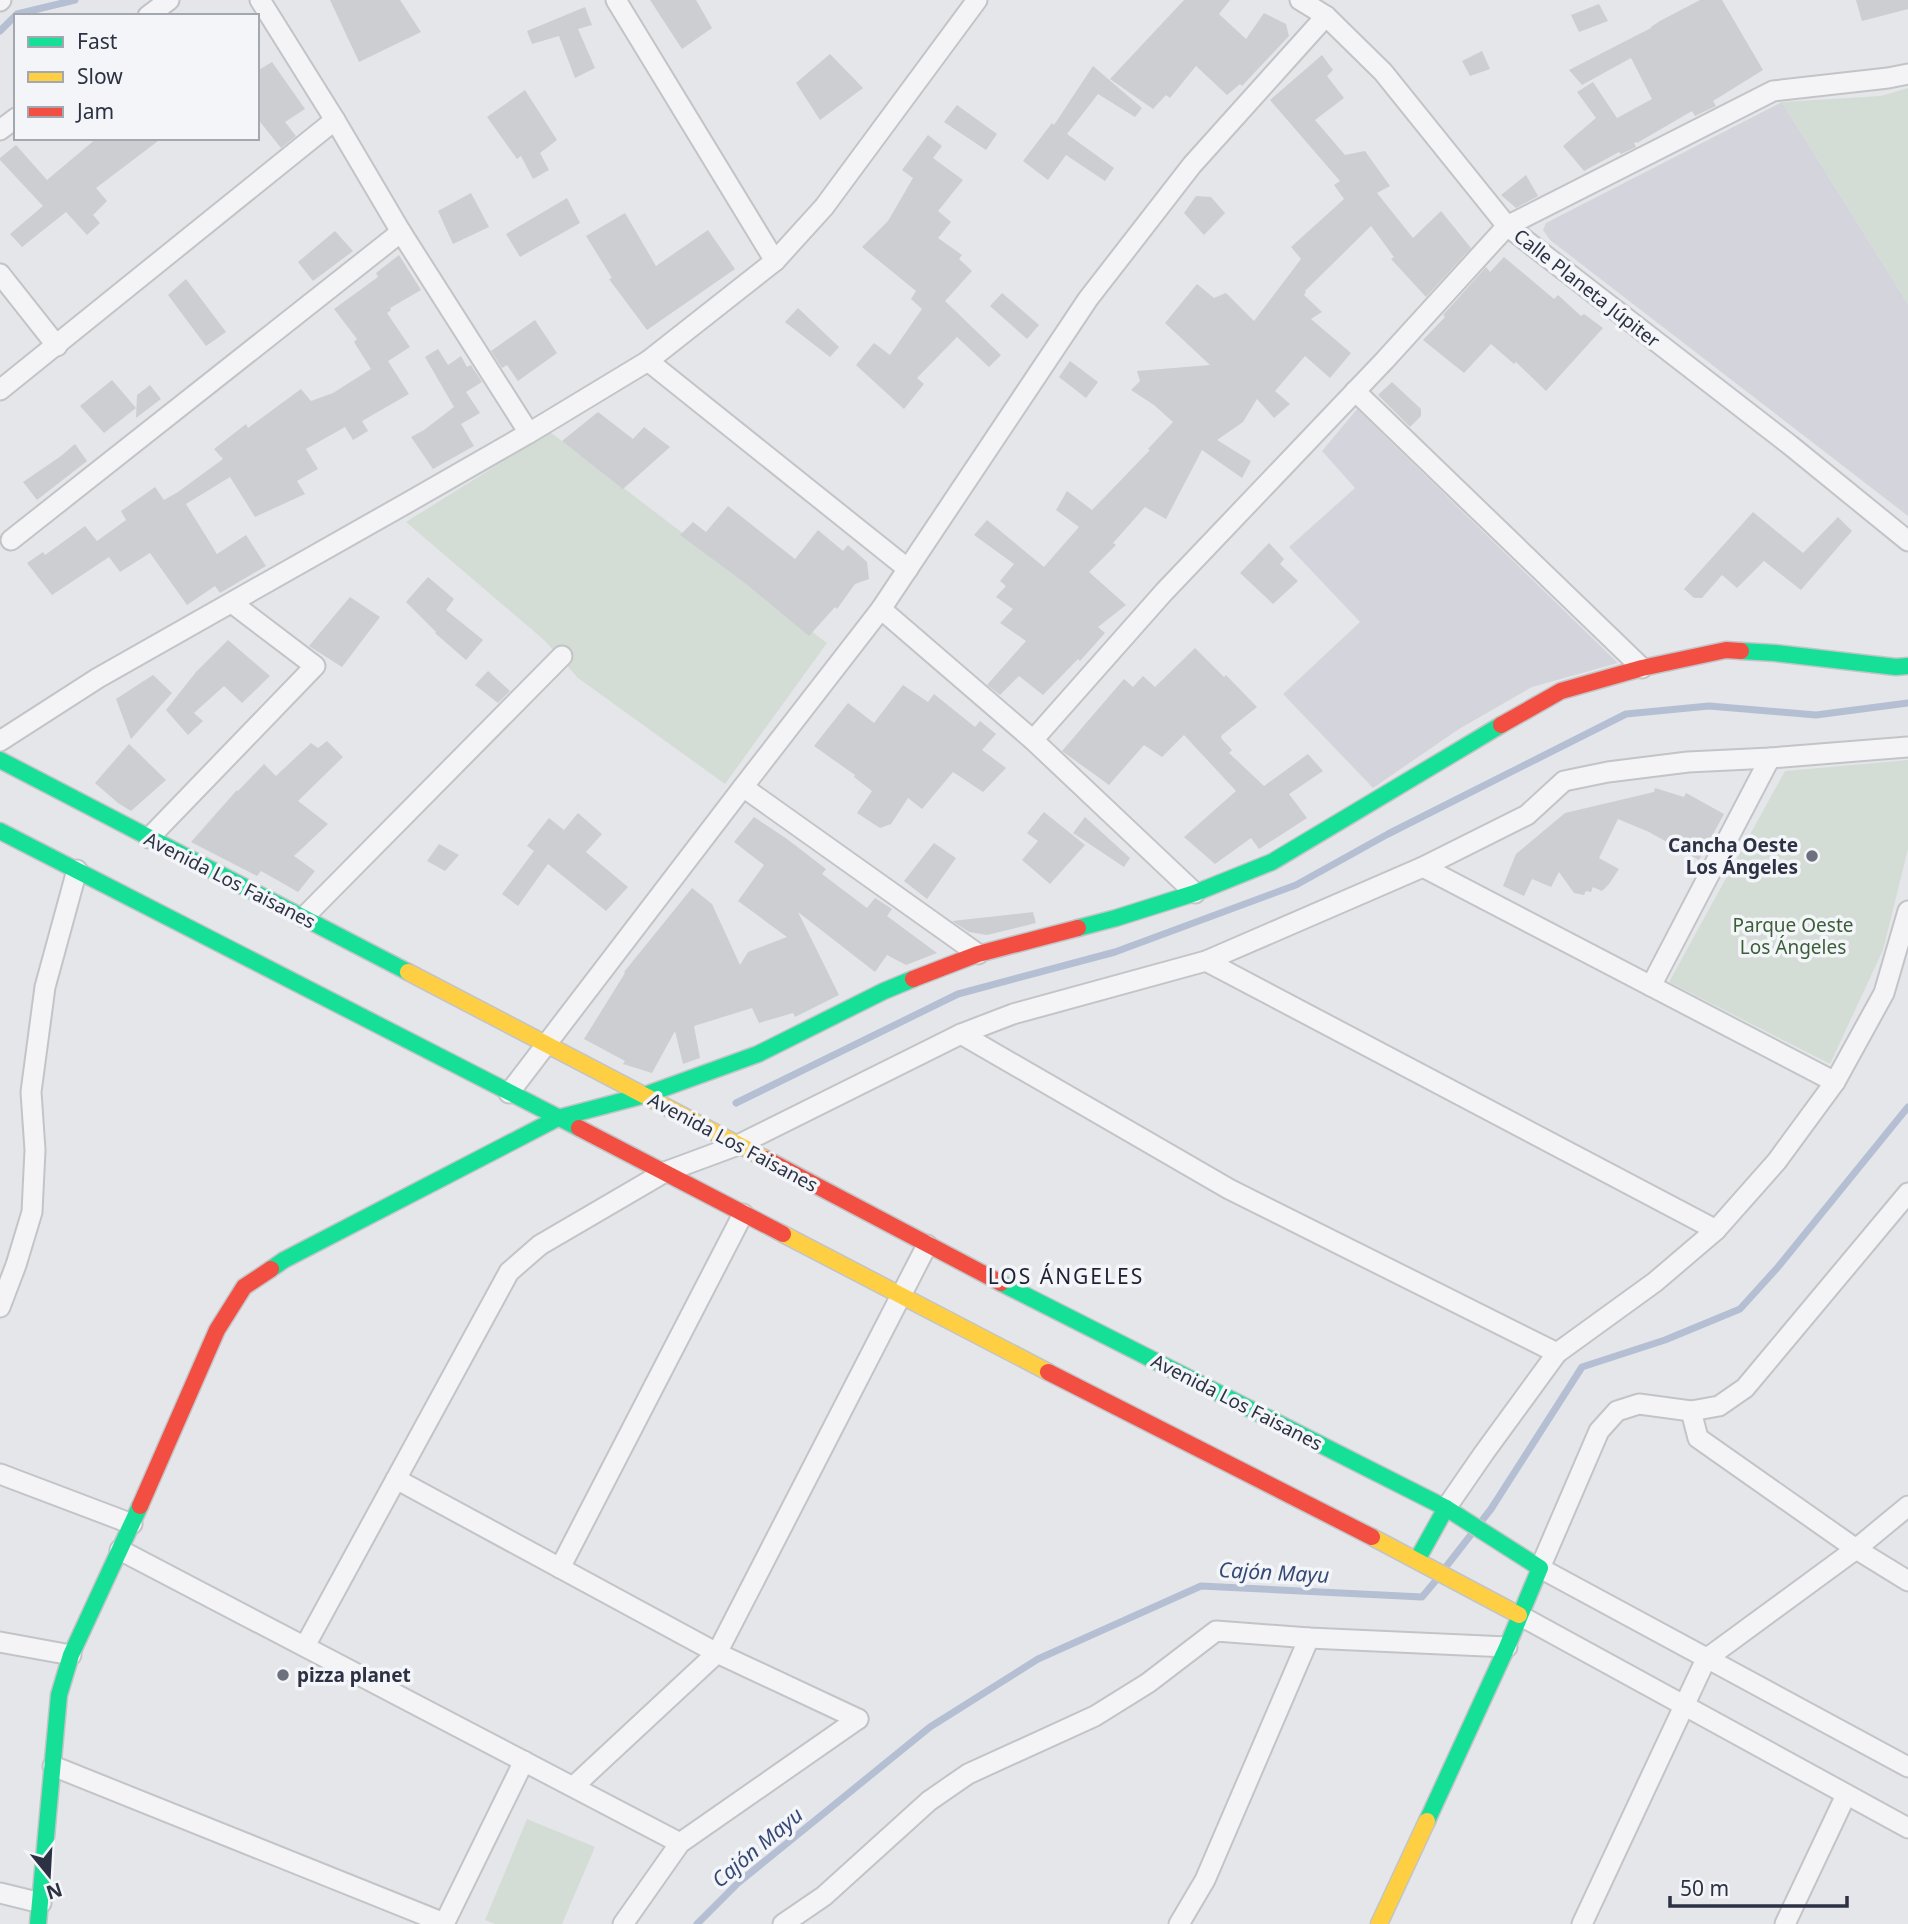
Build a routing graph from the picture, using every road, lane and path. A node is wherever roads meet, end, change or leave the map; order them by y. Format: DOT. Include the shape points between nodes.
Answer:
graph roads {
  1 [pos="169,0"];
  2 [pos="260,0"];
  3 [pos="616,0"];
  4 [pos="977,0"];
  5 [pos="1300,0"];
  6 [pos="151,14"];
  7 [pos="1326,16"];
  8 [pos="1908,74"];
  9 [pos="335,120"];
  10 [pos="1507,226"];
  11 [pos="401,232"];
  12 [pos="775,261"];
  13 [pos="0,274"];
  14 [pos="57,345"];
  15 [pos="648,360"];
  16 [pos="0,390"];
  17 [pos="1356,391"];
  18 [pos="529,433"];
  19 [pos="11,540"];
  20 [pos="1908,541"];
  21 [pos="908,569"];
  22 [pos="232,603"];
  23 [pos="881,609"];
  24 [pos="562,656"];
  25 [pos="1908,666"];
  26 [pos="1642,668"];
  27 [pos="1032,740"];
  28 [pos="0,741"];
  29 [pos="1908,747"];
  30 [pos="1770,758"];
  31 [pos="0,760"];
  32 [pos="743,787"];
  33 [pos="0,831"];
  34 [pos="149,838"];
  35 [pos="1423,867"];
  36 [pos="77,870"];
  37 [pos="1195,892"];
  38 [pos="1908,911"];
  39 [pos="304,918"];
  40 [pos="978,954"];
  41 [pos="1206,961"];
  42 [pos="1651,986"];
  43 [pos="961,1034"];
  44 [pos="546,1043"];
  45 [pos="1835,1082"];
  46 [pos="509,1093"];
  47 [pos="645,1095"];
  48 [pos="558,1118"];
  49 [pos="738,1145"];
  50 [pos="665,1172"];
  51 [pos="1908,1193"];
  52 [pos="743,1214"];
  53 [pos="1716,1230"];
  54 [pos="927,1245"];
  55 [pos="901,1297"];
  56 [pos="0,1307"];
  57 [pos="1557,1353"];
  58 [pos="1691,1411"];
  59 [pos="0,1474"];
  60 [pos="396,1479"];
  61 [pos="1908,1506"];
  62 [pos="1446,1508"];
  63 [pos="132,1524"];
  64 [pos="1856,1549"];
  65 [pos="120,1550"];
  66 [pos="1417,1560"];
  67 [pos="560,1568"];
  68 [pos="1540,1568"];
  69 [pos="1908,1581"];
  70 [pos="1519,1615"];
  71 [pos="1309,1638"];
  72 [pos="0,1642"];
  73 [pos="305,1646"];
  74 [pos="1507,1647"];
  75 [pos="717,1653"];
  76 [pos="71,1655"];
  77 [pos="1706,1659"];
  78 [pos="1685,1705"];
  79 [pos="524,1761"];
  80 [pos="53,1766"];
  81 [pos="1908,1767"];
  82 [pos="574,1786"];
  83 [pos="1846,1795"];
  84 [pos="1908,1828"];
  85 [pos="680,1843"];
  86 [pos="0,1893"];
  87 [pos="41,1903"];
  88 [pos="38,1924"];
  89 [pos="444,1924"];
  90 [pos="623,1924"];
  91 [pos="783,1924"];
  92 [pos="1179,1924"];
  93 [pos="1379,1924"];
  94 [pos="1582,1924"];
  95 [pos="1785,1924"];
  1 -- 6 [label="street"];
  2 -- 9 [label="street"];
  3 -- 12 [label="street"];
  4 -- 12 [label="street" via="824,207"];
  5 -- 7 [label="street, Calle Planeta Júpiter"];
  7 -- 10 [label="street, Calle Planeta Júpiter" via="1383,72"];
  7 -- 21 [label="street" via="1192,165 1088,299"];
  8 -- 10 [label="street" via="1773,92"];
  9 -- 11 [label="street"];
  9 -- 14 [label="street"];
  10 -- 17 [label="street"];
  10 -- 20 [label="street, Calle Planeta Júpiter"];
  11 -- 18 [label="street"];
  11 -- 19 [label="street"];
  12 -- 15 [label="street"];
  13 -- 14 [label="street"];
  14 -- 16 [label="street"];
  15 -- 18 [label="street"];
  15 -- 21 [label="street"];
  17 -- 26 [label="street"];
  17 -- 27 [label="street" via="1164,592"];
  18 -- 22 [label="street"];
  21 -- 23 [label="street"];
  22 -- 28 [label="street" via="98,678"];
  22 -- 34 [label="street" via="315,666"];
  23 -- 27 [label="street"];
  23 -- 32 [label="street"];
  24 -- 39 [label="street"];
  25 -- 26 [label="street" via="1726,650"];
  26 -- 37 [label="street" via="1561,691 1272,862"];
  27 -- 37 [label="street"];
  29 -- 30 [label="street"];
  30 -- 35 [label="street" via="1688,762 1564,781 1527,815"];
  30 -- 42 [label="street"];
  31 -- 34 [label="street, Avenida Los Faisanes"];
  32 -- 40 [label="street"];
  32 -- 44 [label="street"];
  33 -- 36 [label="street"];
  34 -- 39 [label="street, Avenida Los Faisanes"];
  35 -- 41 [label="street"];
  35 -- 42 [label="street"];
  36 -- 46 [label="street"];
  36 -- 56 [label="street" via="43,1000 31,1092 35,1150 32,1212"];
  37 -- 40 [label="street"];
  38 -- 45 [label="street" via="1884,993"];
  39 -- 44 [label="street, Avenida Los Faisanes"];
  40 -- 47 [label="street" via="884,990 758,1054"];
  41 -- 43 [label="street" via="1013,1014"];
  41 -- 53 [label="street"];
  42 -- 45 [label="street"];
  43 -- 49 [label="street"];
  43 -- 57 [label="street" via="1229,1189"];
  44 -- 46 [label="street"];
  44 -- 47 [label="street, Avenida Los Faisanes"];
  45 -- 53 [label="street" via="1777,1161"];
  46 -- 48 [label="street"];
  47 -- 48 [label="street"];
  47 -- 49 [label="street, Avenida Los Faisanes"];
  48 -- 50 [label="street"];
  48 -- 63 [label="street" via="284,1260 244,1287 217,1330"];
  49 -- 50 [label="street"];
  49 -- 54 [label="street, Avenida Los Faisanes"];
  50 -- 52 [label="street"];
  50 -- 60 [label="street" via="540,1245 509,1272"];
  51 -- 58 [label="street" via="1745,1388 1719,1406"];
  52 -- 55 [label="street"];
  52 -- 67 [label="street"];
  53 -- 57 [label="street" via="1655,1282"];
  54 -- 55 [label="street"];
  54 -- 62 [label="street, Avenida Los Faisanes"];
  55 -- 66 [label="street"];
  55 -- 75 [label="street"];
  57 -- 62 [label="street"];
  58 -- 64 [label="street" via="1698,1438"];
  58 -- 68 [label="street" via="1639,1404 1618,1411 1599,1431"];
  59 -- 63 [label="street"];
  60 -- 67 [label="street"];
  60 -- 73 [label="street"];
  61 -- 64 [label="street"];
  62 -- 66 [label="street"];
  62 -- 68 [label="street, Avenida Los Faisanes"];
  63 -- 65 [label="street"];
  64 -- 69 [label="street"];
  64 -- 77 [label="street"];
  65 -- 73 [label="street"];
  65 -- 76 [label="street"];
  66 -- 70 [label="street"];
  67 -- 75 [label="street"];
  68 -- 70 [label="street"];
  68 -- 77 [label="street"];
  70 -- 74 [label="street"];
  70 -- 78 [label="street"];
  71 -- 74 [label="street"];
  71 -- 91 [label="street" via="1216,1631 1095,1716 968,1774 929,1801 824,1896"];
  71 -- 92 [label="street" via="1205,1880"];
  72 -- 76 [label="street"];
  73 -- 79 [label="street"];
  74 -- 93 [label="street"];
  75 -- 82 [label="street"];
  75 -- 85 [label="street" via="858,1719"];
  76 -- 80 [label="street" via="59,1695"];
  77 -- 78 [label="street"];
  77 -- 81 [label="street"];
  78 -- 83 [label="street"];
  78 -- 94 [label="street"];
  79 -- 82 [label="street"];
  79 -- 89 [label="street"];
  80 -- 87 [label="street"];
  80 -- 89 [label="street"];
  82 -- 85 [label="street"];
  83 -- 84 [label="street"];
  83 -- 95 [label="street"];
  85 -- 90 [label="street"];
  86 -- 87 [label="street"];
  87 -- 88 [label="street"];
}
